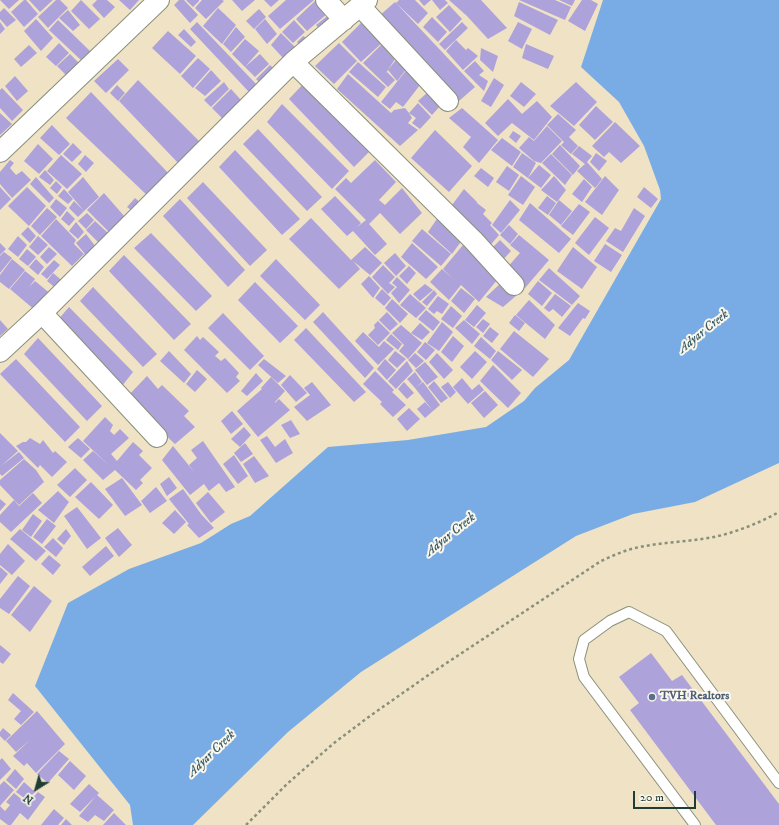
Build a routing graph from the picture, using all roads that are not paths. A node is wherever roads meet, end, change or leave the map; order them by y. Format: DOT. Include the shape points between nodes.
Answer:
graph roads {
  1 [pos="159,0"];
  2 [pos="326,0"];
  3 [pos="364,3"];
  4 [pos="344,20"];
  5 [pos="293,62"];
  6 [pos="448,101"];
  7 [pos="0,152"];
  8 [pos="514,285"];
  9 [pos="42,313"];
  10 [pos="0,352"];
  11 [pos="157,437"];
  12 [pos="779,783"];
  13 [pos="695,825"];
  1 -- 7 [label="street"];
  2 -- 4 [label="street"];
  3 -- 4 [label="street"];
  3 -- 6 [label="street"];
  4 -- 5 [label="street"];
  5 -- 8 [label="street" via="473,240"];
  5 -- 9 [label="street"];
  9 -- 10 [label="street"];
  9 -- 11 [label="street"];
  12 -- 13 [label="lane" via="666,631 629,612 623,615 584,640 579,659 584,677"];
}
